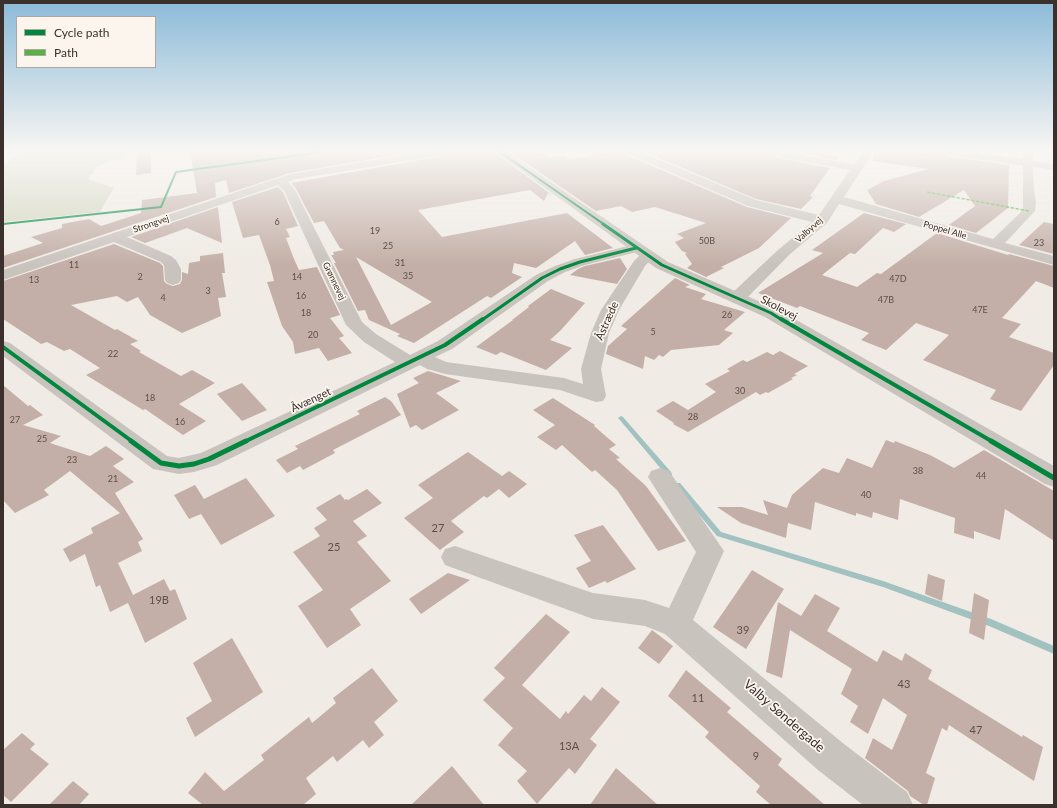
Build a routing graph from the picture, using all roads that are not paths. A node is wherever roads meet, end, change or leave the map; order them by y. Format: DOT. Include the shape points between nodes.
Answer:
graph roads {
  1 [pos="254,190"];
  2 [pos="289,190"];
  3 [pos="554,190"];
  4 [pos="721,190"];
  5 [pos="843,190"];
  6 [pos="1028,190"];
  7 [pos="837,199"];
  8 [pos="822,220"];
  9 [pos="115,237"];
  10 [pos="996,244"];
  11 [pos="642,252"];
  12 [pos="1054,261"];
  13 [pos="3,275"];
  14 [pos="173,280"];
  15 [pos="737,298"];
  16 [pos="3,347"];
  17 [pos="415,360"];
  18 [pos="660,477"];
  19 [pos="1054,478"];
  20 [pos="455,557"];
  21 [pos="676,624"];
  22 [pos="894,805"];
  1 -- 9 [label="street, Strongvej"];
  2 -- 17 [label="street, Grønnevej" via="355,325 370,338"];
  3 -- 11 [label="street, Skolevej"];
  4 -- 8 [label="street" via="752,203"];
  5 -- 7 [label="street, Valbyvej"];
  6 -- 10 [label="street" via="1028,211"];
  7 -- 8 [label="street, Valbyvej"];
  7 -- 10 [label="street, Poppel Alle"];
  8 -- 15 [label="street, Valbyvej" via="784,252"];
  9 -- 13 [label="street, Strongvej"];
  9 -- 14 [label="street" via="166,258 173,269"];
  10 -- 12 [label="street, Poppel Alle"];
  11 -- 15 [label="street, Skolevej" via="680,274"];
  11 -- 17 [label="street, Åvænget" via="580,262 542,278 444,345"];
  11 -- 17 [label="street, Åstræde" via="639,264 610,310 600,332 591,369 596,396 564,384 445,368"];
  15 -- 19 [label="street, Skolevej" via="771,312"];
  16 -- 17 [label="street, Åvænget" via="161,463 179,466 209,459"];
  18 -- 21 [label="street" via="710,550"];
  20 -- 21 [label="street, Valby Søndergade" via="594,606 645,613"];
  21 -- 22 [label="street, Valby Søndergade" via="831,757"];
}
